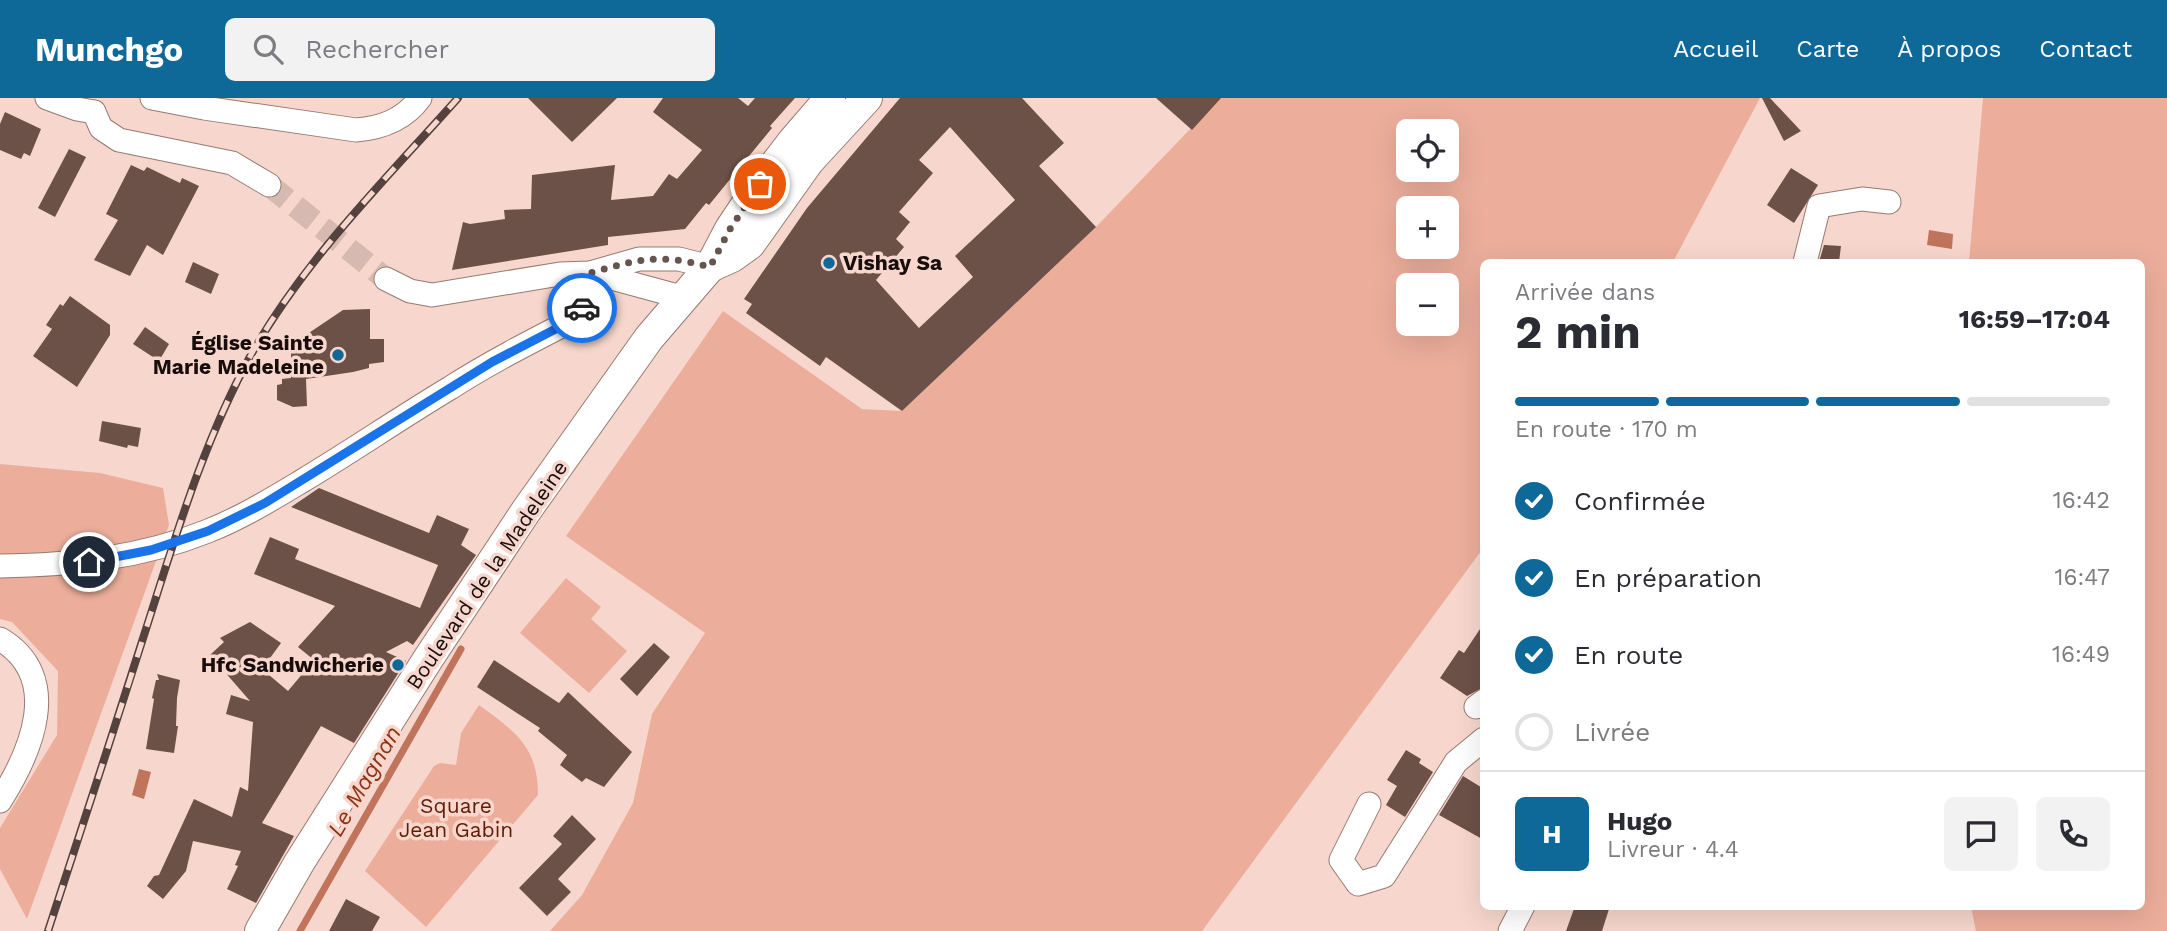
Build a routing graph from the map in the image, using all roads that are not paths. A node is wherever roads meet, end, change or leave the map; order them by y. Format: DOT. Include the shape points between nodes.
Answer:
graph roads {
  1 [pos="47,98"];
  2 [pos="152,98"];
  3 [pos="421,98"];
  4 [pos="830,98"];
  5 [pos="867,98"];
  6 [pos="99,105"];
  7 [pos="269,185"];
  8 [pos="1889,202"];
  9 [pos="1806,259"];
  10 [pos="710,267"];
  11 [pos="590,273"];
  12 [pos="387,279"];
  13 [pos="685,298"];
  14 [pos="0,566"];
  15 [pos="0,639"];
  16 [pos="1480,742"];
  17 [pos="0,801"];
  18 [pos="1369,804"];
  19 [pos="1522,910"];
  20 [pos="260,931"];
  21 [pos="1510,931"];
  1 -- 6 [label="street" via="76,109"];
  2 -- 3 [label="street" via="356,130 391,122"];
  4 -- 10 [label="street, Boulevard de la Madeleine" via="760,184"];
  5 -- 10 [label="street, Boulevard de la Madeleine" via="809,161 750,244"];
  6 -- 7 [label="street" via="101,128 119,140 232,163"];
  8 -- 9 [label="street" via="1862,199 1819,206"];
  10 -- 11 [label="street" via="679,259 639,259"];
  10 -- 13 [label="street, Boulevard de la Madeleine"];
  11 -- 12 [label="street" via="432,295 410,291"];
  11 -- 13 [label="street"];
  11 -- 14 [label="street" via="584,303 571,321 492,362 343,457 230,521 151,550 89,562"];
  13 -- 20 [label="street, Boulevard de la Madeleine" via="649,338 526,512 428,659"];
  15 -- 17 [label="street" via="29,664 36,702 32,735"];
  16 -- 18 [label="street" via="1456,762 1384,876 1358,884 1341,860"];
  19 -- 21 [label="street"];
}
